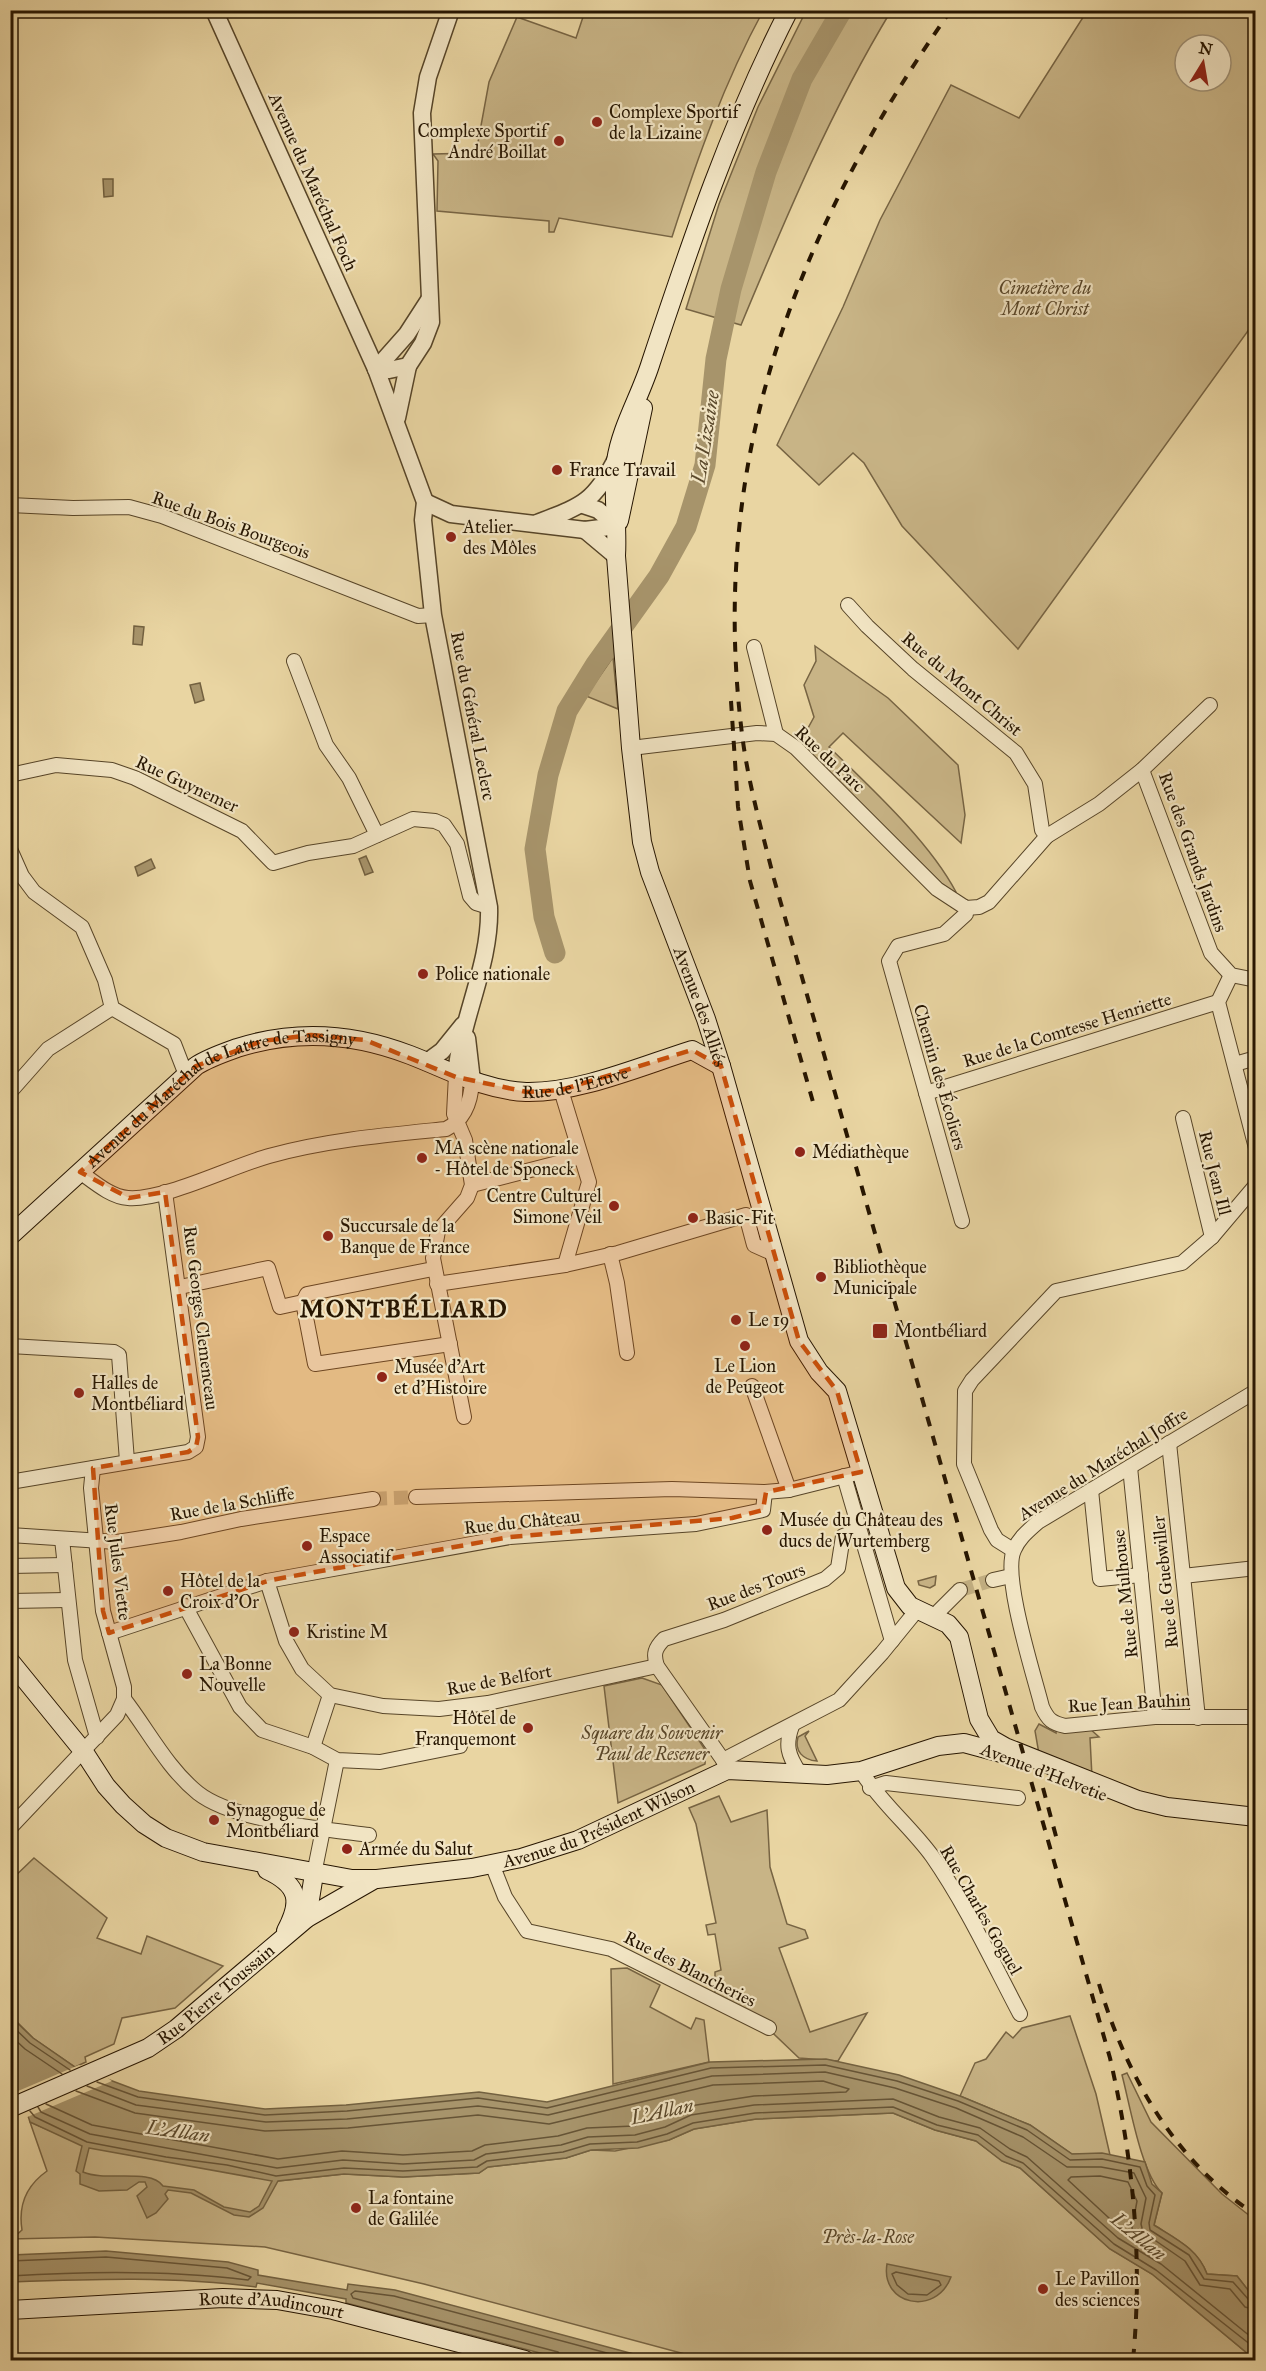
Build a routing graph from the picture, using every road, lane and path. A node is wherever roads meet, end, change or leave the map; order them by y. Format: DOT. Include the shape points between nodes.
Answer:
graph roads {
  1 [pos="214,10"];
  2 [pos="451,10"];
  3 [pos="789,10"];
  4 [pos="429,300"];
  5 [pos="362,338"];
  6 [pos="397,343"];
  7 [pos="650,365"];
  8 [pos="408,366"];
  9 [pos="376,369"];
  10 [pos="397,419"];
  11 [pos="616,458"];
  12 [pos="425,502"];
  13 [pos="10,505"];
  14 [pos="583,505"];
  15 [pos="536,523"];
  16 [pos="617,526"];
  17 [pos="585,530"];
  18 [pos="616,556"];
  19 [pos="848,604"];
  20 [pos="433,615"];
  21 [pos="754,647"];
  22 [pos="294,662"];
  23 [pos="1210,705"];
  24 [pos="776,734"];
  25 [pos="631,748"];
  26 [pos="1143,770"];
  27 [pos="10,775"];
  28 [pos="377,835"];
  29 [pos="1047,836"];
  30 [pos="10,849"];
  31 [pos="489,907"];
  32 [pos="966,908"];
  33 [pos="1231,975"];
  34 [pos="1256,980"];
  35 [pos="1218,1002"];
  36 [pos="112,1008"];
  37 [pos="706,1019"];
  38 [pos="465,1022"];
  39 [pos="693,1050"];
  40 [pos="1256,1058"];
  41 [pos="427,1062"];
  42 [pos="1235,1064"];
  43 [pos="721,1066"];
  44 [pos="186,1075"];
  45 [pos="464,1078"];
  46 [pos="561,1090"];
  47 [pos="10,1092"];
  48 [pos="926,1093"];
  49 [pos="1183,1118"];
  50 [pos="458,1122"];
  51 [pos="1256,1148"];
  52 [pos="581,1157"];
  53 [pos="80,1172"];
  54 [pos="472,1185"];
  55 [pos="1256,1185"];
  56 [pos="165,1192"];
  57 [pos="962,1221"];
  58 [pos="10,1236"];
  59 [pos="1212,1237"];
  60 [pos="610,1254"];
  61 [pos="774,1254"];
  62 [pos="565,1265"];
  63 [pos="433,1269"];
  64 [pos="436,1284"];
  65 [pos="180,1287"];
  66 [pos="303,1302"];
  67 [pos="450,1344"];
  68 [pos="10,1346"];
  69 [pos="627,1353"];
  70 [pos="752,1386"];
  71 [pos="1256,1391"];
  72 [pos="464,1417"];
  73 [pos="1169,1443"];
  74 [pos="127,1461"];
  75 [pos="1130,1467"];
  76 [pos="93,1468"];
  77 [pos="852,1474"];
  78 [pos="10,1482"];
  79 [pos="789,1490"];
  80 [pos="1091,1490"];
  81 [pos="765,1492"];
  82 [pos="416,1497"];
  83 [pos="373,1499"];
  84 [pos="859,1530"];
  85 [pos="10,1535"];
  86 [pos="62,1539"];
  87 [pos="96,1542"];
  88 [pos="1013,1550"];
  89 [pos="65,1565"];
  90 [pos="10,1566"];
  91 [pos="1256,1568"];
  92 [pos="1141,1575"];
  93 [pos="1011,1576"];
  94 [pos="1183,1576"];
  95 [pos="993,1580"];
  96 [pos="267,1581"];
  97 [pos="960,1590"];
  98 [pos="67,1600"];
  99 [pos="10,1601"];
  100 [pos="185,1606"];
  101 [pos="925,1613"];
  102 [pos="109,1633"];
  103 [pos="892,1641"];
  104 [pos="10,1661"];
  105 [pos="657,1666"];
  106 [pos="330,1695"];
  107 [pos="124,1700"];
  108 [pos="1155,1717"];
  109 [pos="1198,1718"];
  110 [pos="1256,1718"];
  111 [pos="979,1719"];
  112 [pos="792,1725"];
  113 [pos="97,1737"];
  114 [pos="964,1743"];
  115 [pos="460,1746"];
  116 [pos="313,1748"];
  117 [pos="84,1752"];
  118 [pos="337,1760"];
  119 [pos="725,1765"];
  120 [pos="800,1772"];
  121 [pos="861,1772"];
  122 [pos="870,1788"];
  123 [pos="1018,1798"];
  124 [pos="1256,1817"];
  125 [pos="1256,1825"];
  126 [pos="10,1828"];
  127 [pos="322,1829"];
  128 [pos="369,1835"];
  129 [pos="252,1863"];
  130 [pos="492,1864"];
  131 [pos="314,1874"];
  132 [pos="377,1879"];
  133 [pos="307,1918"];
  134 [pos="284,1936"];
  135 [pos="1020,2014"];
  136 [pos="769,2028"];
  137 [pos="10,2108"];
  138 [pos="10,2310"];
  139 [pos="525,2361"];
  1 -- 5 [label="street, Avenue du Maréchal Foch"];
  2 -- 4 [label="street" via="429,77 422,113"];
  3 -- 7 [label="main road" via="726,147"];
  4 -- 6 [label="street"];
  4 -- 8 [label="street" via="431,322"];
  5 -- 6 [label="street" via="381,344"];
  5 -- 9 [label="street, Avenue du Maréchal Foch"];
  6 -- 9 [label="street"];
  7 -- 11 [label="main road"];
  7 -- 16 [label="main road"];
  8 -- 9 [label="street"];
  8 -- 10 [label="street, Rue du Général Leclerc"];
  9 -- 10 [label="street, Rue du Général Leclerc"];
  10 -- 12 [label="street, Rue du Général Leclerc"];
  11 -- 14 [label="street" via="598,490"];
  11 -- 16 [label="main road" via="613,498"];
  12 -- 15 [label="street" via="451,514"];
  12 -- 20 [label="street, Rue du Général Leclerc"];
  13 -- 20 [label="street, Rue du Bois Bourgeois" via="129,507 162,516 418,616"];
  14 -- 15 [label="street"];
  14 -- 16 [label="street" via="598,510"];
  15 -- 17 [label="street"];
  16 -- 17 [label="street"];
  16 -- 18 [label="main road, Avenue des Alliés"];
  17 -- 18 [label="street"];
  18 -- 25 [label="main road, Avenue des Alliés"];
  19 -- 29 [label="street, Rue du Mont Christ" via="913,669 1016,753 1035,784 1042,830"];
  20 -- 31 [label="street, Rue du Général Leclerc"];
  21 -- 24 [label="street"];
  22 -- 28 [label="street" via="326,745 350,777"];
  23 -- 26 [label="street"];
  24 -- 25 [label="street, Rue du Parc" via="752,733"];
  24 -- 32 [label="street, Rue du Parc" via="810,762 937,889"];
  25 -- 37 [label="main road, Avenue des Alliés" via="642,842 650,872"];
  26 -- 29 [label="street" via="1099,804"];
  26 -- 33 [label="street, Rue des Grands Jardins" via="1210,952"];
  27 -- 28 [label="street, Rue Guynemer" via="56,765 112,770 242,831 273,863 353,846"];
  28 -- 31 [label="street, Rue Guynemer" via="413,819 435,820 444,825 457,844 470,896 476,903"];
  29 -- 32 [label="street" via="989,902 979,908"];
  30 -- 36 [label="street" via="34,892 82,927 105,980"];
  31 -- 38 [label="street, Rue du Général Leclerc" via="486,944"];
  32 -- 48 [label="street, Chemin des Écoliers" via="966,914 944,934 898,946 889,961"];
  33 -- 34 [label="street"];
  33 -- 35 [label="street"];
  35 -- 42 [label="street"];
  35 -- 48 [label="street, Rue de la Comtesse Henriette"];
  36 -- 44 [label="street" via="178,1049"];
  36 -- 47 [label="street" via="48,1049"];
  37 -- 39 [label="main road"];
  37 -- 43 [label="main road, Avenue des Alliés"];
  38 -- 41 [label="street, Rue du Général Leclerc" via="442,1051"];
  38 -- 45 [label="street, Rue du Général Leclerc"];
  39 -- 43 [label="main road"];
  39 -- 46 [label="main road, Rue de l'Etuve"];
  40 -- 42 [label="street"];
  41 -- 44 [label="main road, Avenue du Maréchal de Lattre de Tassigny" via="365,1040 311,1035 254,1043 217,1055"];
  41 -- 45 [label="main road, Avenue du Maréchal de Lattre de Tassigny"];
  42 -- 51 [label="street"];
  43 -- 61 [label="main road, Avenue des Alliés"];
  44 -- 53 [label="main road, Avenue du Maréchal de Lattre de Tassigny"];
  45 -- 46 [label="main road, Rue de l'Etuve" via="503,1090"];
  45 -- 50 [label="street, Rue du Général Leclerc" via="469,1104"];
  46 -- 52 [label="street"];
  48 -- 57 [label="street, Chemin des Écoliers"];
  49 -- 59 [label="street, Rue Jean Ill"];
  50 -- 54 [label="street"];
  50 -- 56 [label="street" via="446,1129 312,1145 266,1156"];
  52 -- 54 [label="street"];
  52 -- 62 [label="street" via="589,1182"];
  53 -- 56 [label="street" via="122,1197"];
  53 -- 58 [label="main road, Avenue du Maréchal de Lattre de Tassigny"];
  54 -- 63 [label="street" via="467,1198 438,1231"];
  55 -- 59 [label="street"];
  56 -- 65 [label="street, Rue Georges Clemenceau"];
  59 -- 88 [label="street" via="1182,1263 1056,1291 965,1390 962,1448 966,1472 997,1540"];
  60 -- 61 [label="street" via="746,1215 754,1245"];
  60 -- 62 [label="street"];
  60 -- 69 [label="street"];
  61 -- 77 [label="main road, Avenue des Alliés" via="799,1341 837,1391"];
  62 -- 64 [label="street"];
  63 -- 64 [label="street"];
  63 -- 66 [label="street" via="307,1294"];
  64 -- 67 [label="street"];
  65 -- 66 [label="street" via="268,1268 279,1306"];
  65 -- 74 [label="street, Rue Georges Clemenceau" via="196,1447 188,1452"];
  66 -- 67 [label="street" via="315,1364"];
  67 -- 72 [label="street"];
  68 -- 74 [label="street" via="119,1355"];
  70 -- 79 [label="street"];
  71 -- 73 [label="street, Avenue du Maréchal Joffre"];
  73 -- 75 [label="street, Avenue du Maréchal Joffre"];
  73 -- 94 [label="street, Rue de Guebwiller"];
  74 -- 76 [label="street"];
  75 -- 80 [label="street, Avenue du Maréchal Joffre"];
  75 -- 92 [label="street, Rue de Mulhouse"];
  76 -- 78 [label="street"];
  76 -- 87 [label="street, Rue Jules Viette"];
  77 -- 79 [label="street"];
  77 -- 84 [label="street"];
  77 -- 101 [label="main road, Avenue des Alliés" via="896,1588 909,1606"];
  79 -- 81 [label="street"];
  80 -- 88 [label="street, Avenue du Maréchal Joffre" via="1038,1522"];
  80 -- 92 [label="street" via="1100,1579"];
  81 -- 82 [label="street" via="672,1489"];
  81 -- 96 [label="street, Rue du Château" via="763,1510 723,1519 665,1527 510,1537"];
  83 -- 87 [label="street, Rue de la Schliffe" via="149,1537"];
  84 -- 103 [label="street"];
  84 -- 105 [label="street, Rue des Tours" via="843,1536 838,1568 825,1580 664,1639 655,1651"];
  85 -- 86 [label="street, Rue de la Schliffe"];
  86 -- 87 [label="street, Rue de la Schliffe"];
  86 -- 89 [label="street"];
  87 -- 102 [label="street, Rue Jules Viette"];
  88 -- 93 [label="street"];
  89 -- 90 [label="street"];
  89 -- 98 [label="street"];
  91 -- 94 [label="street"];
  92 -- 108 [label="street, Rue de Mulhouse"];
  93 -- 95 [label="street"];
  93 -- 108 [label="street, Rue Jean Bauhin" via="1048,1720 1065,1726"];
  94 -- 109 [label="street, Rue de Guebwiller"];
  96 -- 100 [label="street"];
  96 -- 106 [label="street" via="292,1653 302,1669"];
  97 -- 101 [label="street" via="950,1602"];
  98 -- 99 [label="street"];
  98 -- 113 [label="street" via="75,1660"];
  100 -- 102 [label="street"];
  100 -- 116 [label="street" via="240,1707 262,1730"];
  101 -- 103 [label="street"];
  101 -- 111 [label="main road, Avenue des Alliés" via="948,1624 959,1637"];
  102 -- 107 [label="street, Rue Jules Viette" via="120,1667"];
  103 -- 112 [label="street" via="839,1700"];
  104 -- 117 [label="main road, Avenue du Président Wilson"];
  105 -- 106 [label="street, Rue de Belfort" via="488,1703 439,1709 383,1706"];
  105 -- 119 [label="street"];
  106 -- 116 [label="street"];
  107 -- 113 [label="street" via="117,1715"];
  107 -- 127 [label="street" via="157,1746 196,1791 210,1801 243,1813"];
  108 -- 109 [label="street, Rue Jean Bauhin"];
  109 -- 110 [label="street, Rue Jean Bauhin"];
  111 -- 114 [label="main road" via="974,1735"];
  111 -- 124 [label="main road, Avenue d'Helvetie" via="985,1733 1005,1747 1138,1800 1167,1808"];
  112 -- 119 [label="street"];
  112 -- 120 [label="street" via="787,1751"];
  113 -- 117 [label="street"];
  114 -- 121 [label="main road, Avenue d'Helvetie" via="938,1746"];
  114 -- 125 [label="main road, Avenue d'Helvetie" via="1005,1754 1135,1808 1161,1815"];
  115 -- 118 [label="street" via="380,1762"];
  116 -- 118 [label="street"];
  117 -- 126 [label="street"];
  117 -- 129 [label="main road, Avenue du Président Wilson" via="106,1786 144,1824 183,1846"];
  118 -- 127 [label="street"];
  119 -- 120 [label="main road, Avenue d'Helvetie"];
  119 -- 130 [label="main road, Avenue du Président Wilson" via="578,1840"];
  120 -- 121 [label="main road, Avenue d'Helvetie"];
  121 -- 122 [label="street, Rue Charles Goguel"];
  122 -- 123 [label="street" via="886,1783"];
  122 -- 135 [label="street, Rue Charles Goguel" via="931,1856"];
  127 -- 128 [label="street"];
  127 -- 131 [label="street"];
  129 -- 131 [label="main road, Avenue du Président Wilson"];
  129 -- 134 [label="main road, Avenue du Président Wilson" via="285,1878 296,1898 295,1914"];
  130 -- 132 [label="main road, Avenue du Président Wilson"];
  130 -- 136 [label="street, Rue des Blancheries" via="505,1897 527,1931 611,1949"];
  131 -- 132 [label="main road, Avenue du Président Wilson"];
  131 -- 133 [label="main road"];
  132 -- 133 [label="main road, Rue Pierre Toussain"];
  133 -- 134 [label="main road, Rue Pierre Toussain"];
  134 -- 137 [label="main road, Rue Pierre Toussain" via="176,2029 118,2063"];
  138 -- 139 [label="main road, Route d'Audincourt" via="223,2298 277,2300 333,2310"];
}
